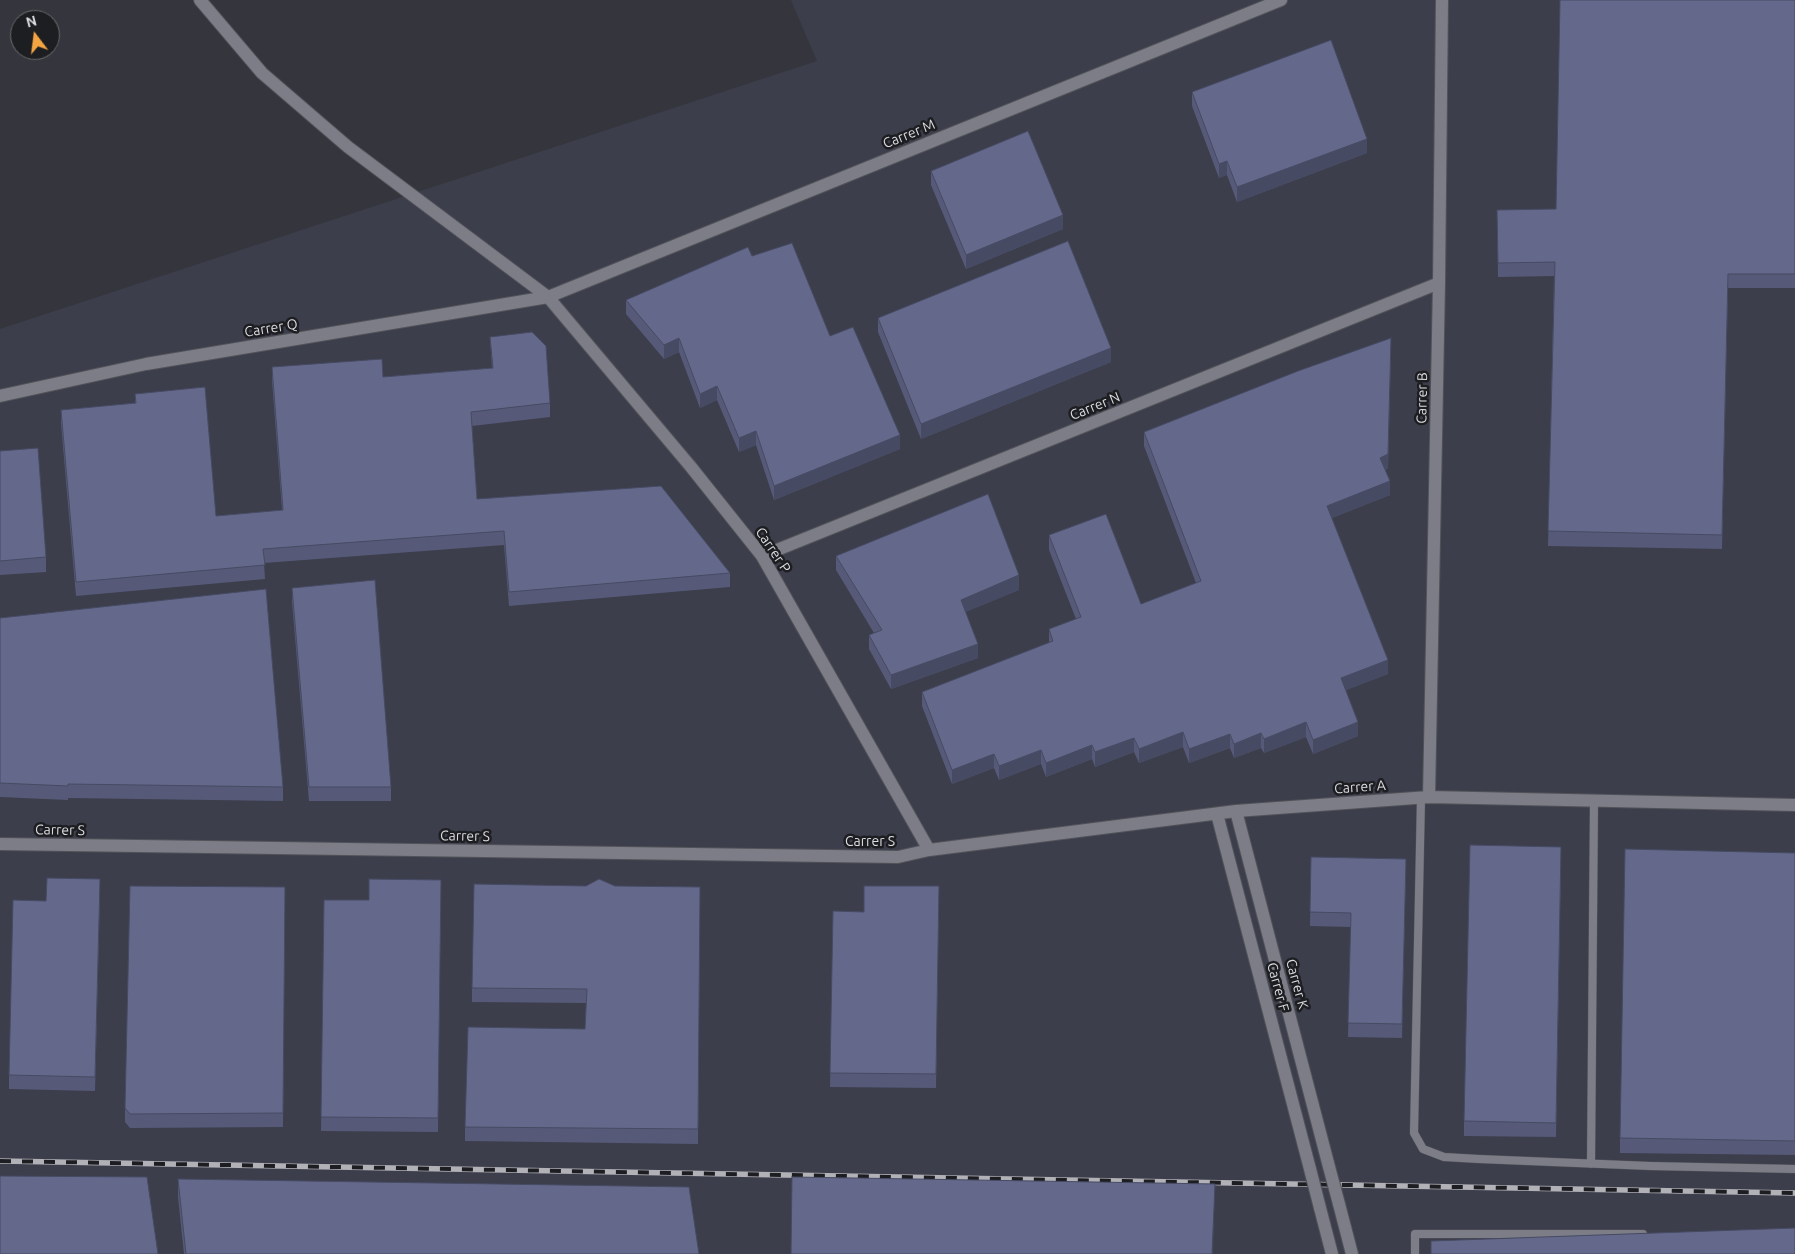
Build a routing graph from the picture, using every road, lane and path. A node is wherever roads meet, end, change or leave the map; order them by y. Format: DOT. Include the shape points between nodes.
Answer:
graph roads {
  1 [pos="200,0"];
  2 [pos="1281,0"];
  3 [pos="1442,0"];
  4 [pos="1439,283"];
  5 [pos="548,297"];
  6 [pos="0,396"];
  7 [pos="762,556"];
  8 [pos="1425,797"];
  9 [pos="1594,800"];
  10 [pos="1795,805"];
  11 [pos="1236,811"];
  12 [pos="1217,814"];
  13 [pos="0,844"];
  14 [pos="929,850"];
  15 [pos="1591,1164"];
  16 [pos="1795,1169"];
  17 [pos="1649,1234"];
  18 [pos="1332,1254"];
  19 [pos="1352,1254"];
  20 [pos="1415,1254"];
  1 -- 5 [label="street, Carrer P" via="262,73 341,141"];
  2 -- 5 [label="street, Carrer M"];
  3 -- 4 [label="street, Carrer B"];
  4 -- 7 [label="street, Carrer N"];
  4 -- 8 [label="street, Carrer B"];
  5 -- 6 [label="street, Carrer Q" via="146,364"];
  5 -- 7 [label="street, Carrer P"];
  7 -- 14 [label="street, Carrer P"];
  8 -- 9 [label="street, Carrer A"];
  8 -- 11 [label="street, Carrer A"];
  8 -- 15 [label="lane" via="1414,1133 1417,1142 1423,1149 1444,1156"];
  9 -- 10 [label="street, Carrer A"];
  9 -- 15 [label="lane"];
  11 -- 12 [label="street, Carrer A"];
  11 -- 19 [label="street, Carrer K, bridge"];
  12 -- 14 [label="street, Carrer A"];
  12 -- 18 [label="street, Carrer F, bridge"];
  13 -- 14 [label="street, Carrer S" via="898,857"];
  15 -- 16 [label="lane"];
  17 -- 20 [label="lane" via="1415,1234"];
}
